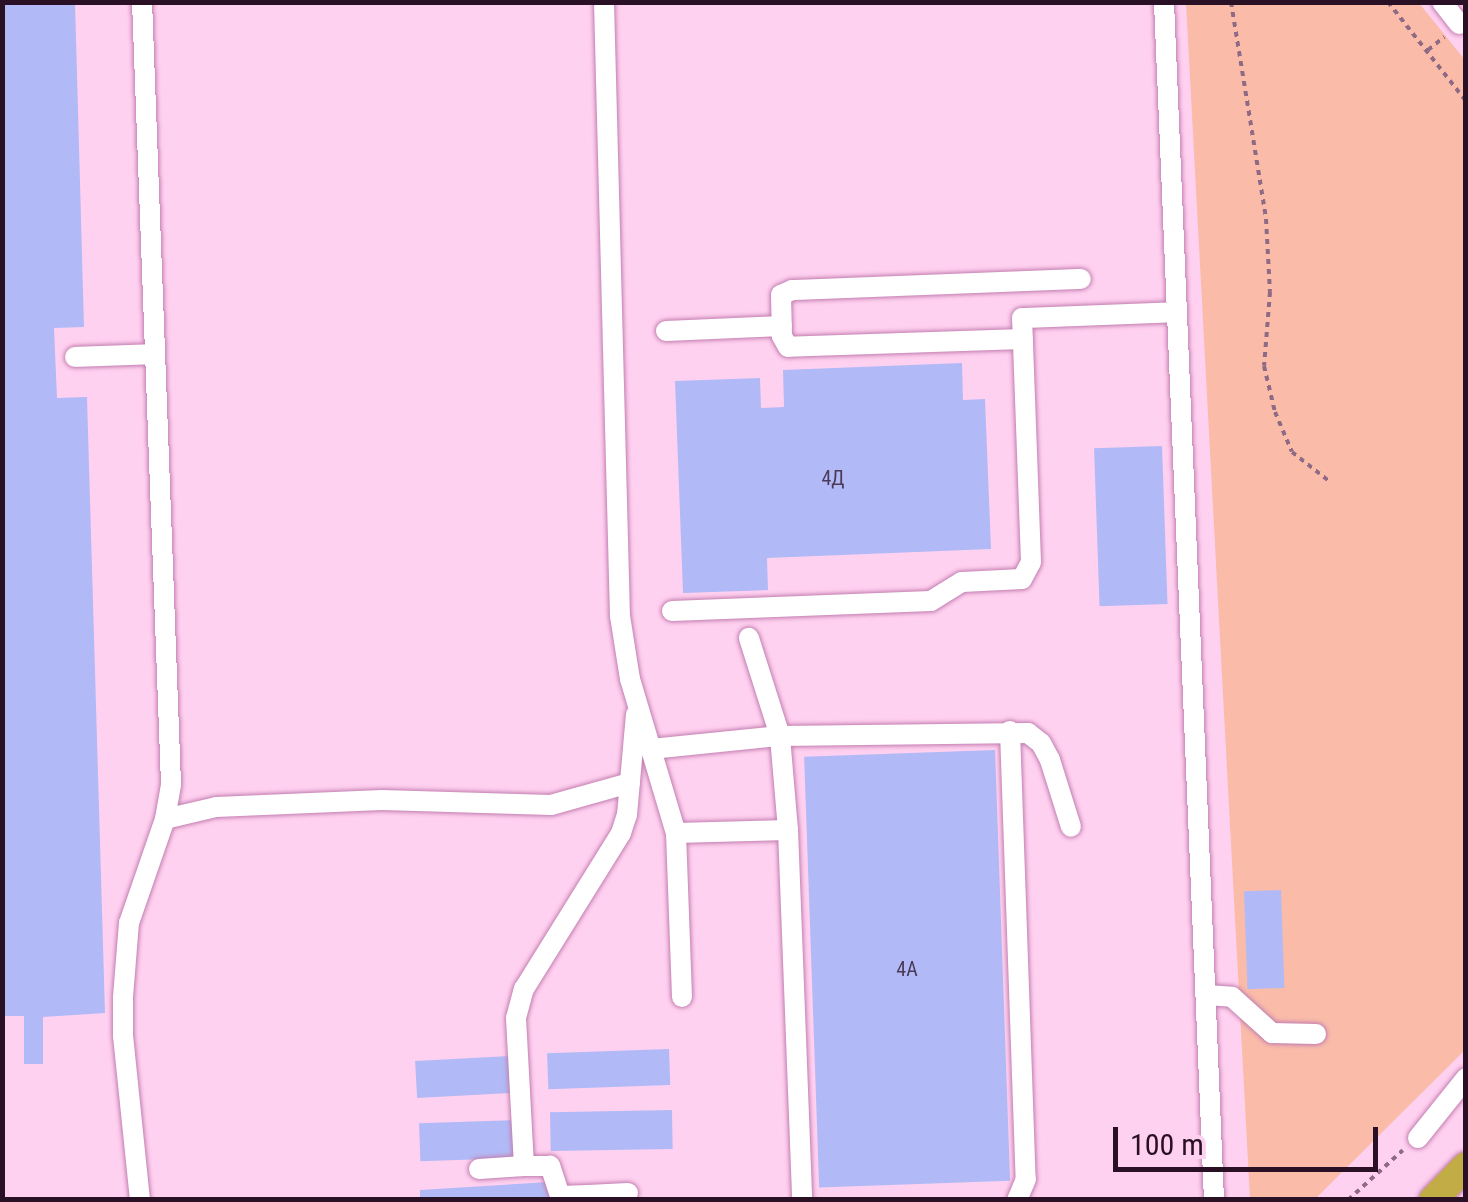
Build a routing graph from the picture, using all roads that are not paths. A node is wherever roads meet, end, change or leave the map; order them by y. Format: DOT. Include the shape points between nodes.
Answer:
graph roads {
  1 [pos="142,2"];
  2 [pos="604,2"];
  3 [pos="1164,2"];
  4 [pos="1442,2"];
  5 [pos="1459,24"];
  6 [pos="1081,278"];
  7 [pos="1020,281"];
  8 [pos="1177,312"];
  9 [pos="782,326"];
  10 [pos="1022,329"];
  11 [pos="666,331"];
  12 [pos="155,354"];
  13 [pos="75,357"];
  14 [pos="672,611"];
  15 [pos="749,638"];
  16 [pos="637,702"];
  17 [pos="1010,731"];
  18 [pos="780,736"];
  19 [pos="651,749"];
  20 [pos="630,783"];
  21 [pos="165,818"];
  22 [pos="1070,826"];
  23 [pos="788,830"];
  24 [pos="676,833"];
  25 [pos="1206,995"];
  26 [pos="682,997"];
  27 [pos="1316,1034"];
  28 [pos="1466,1078"];
  29 [pos="1418,1138"];
  30 [pos="524,1166"];
  31 [pos="1466,1166"];
  32 [pos="479,1169"];
  33 [pos="628,1193"];
  34 [pos="588,1197"];
  35 [pos="140,1200"];
  36 [pos="802,1200"];
  37 [pos="1017,1200"];
  38 [pos="1214,1200"];
  39 [pos="1432,1200"];
  1 -- 12 [label="street"];
  2 -- 16 [label="street" via="620,616"];
  3 -- 8 [label="street"];
  4 -- 5 [label="street"];
  6 -- 7 [label="street"];
  7 -- 9 [label="street" via="785,291"];
  7 -- 10 [label="street"];
  8 -- 10 [label="street"];
  8 -- 25 [label="street"];
  9 -- 10 [label="street" via="784,344 794,348"];
  9 -- 11 [label="street"];
  10 -- 14 [label="street" via="1031,562 1022,579 962,582 931,602"];
  12 -- 13 [label="street"];
  12 -- 21 [label="street" via="171,784"];
  15 -- 18 [label="street"];
  16 -- 19 [label="street"];
  16 -- 20 [label="street"];
  17 -- 18 [label="street"];
  17 -- 22 [label="street" via="1041,743"];
  17 -- 37 [label="street" via="1026,1179"];
  18 -- 19 [label="street"];
  18 -- 23 [label="street"];
  19 -- 24 [label="street"];
  20 -- 21 [label="street" via="551,805 382,800 216,807"];
  20 -- 30 [label="street" via="621,833 518,1001"];
  21 -- 35 [label="street" via="129,923 123,997"];
  23 -- 24 [label="street"];
  23 -- 36 [label="street"];
  24 -- 26 [label="street"];
  25 -- 27 [label="street" via="1232,997 1278,1035"];
  25 -- 38 [label="street"];
  28 -- 29 [label="street"];
  30 -- 32 [label="street"];
  30 -- 34 [label="street" via="553,1168 560,1196"];
  31 -- 39 [label="highway"];
  33 -- 34 [label="street"];
}
